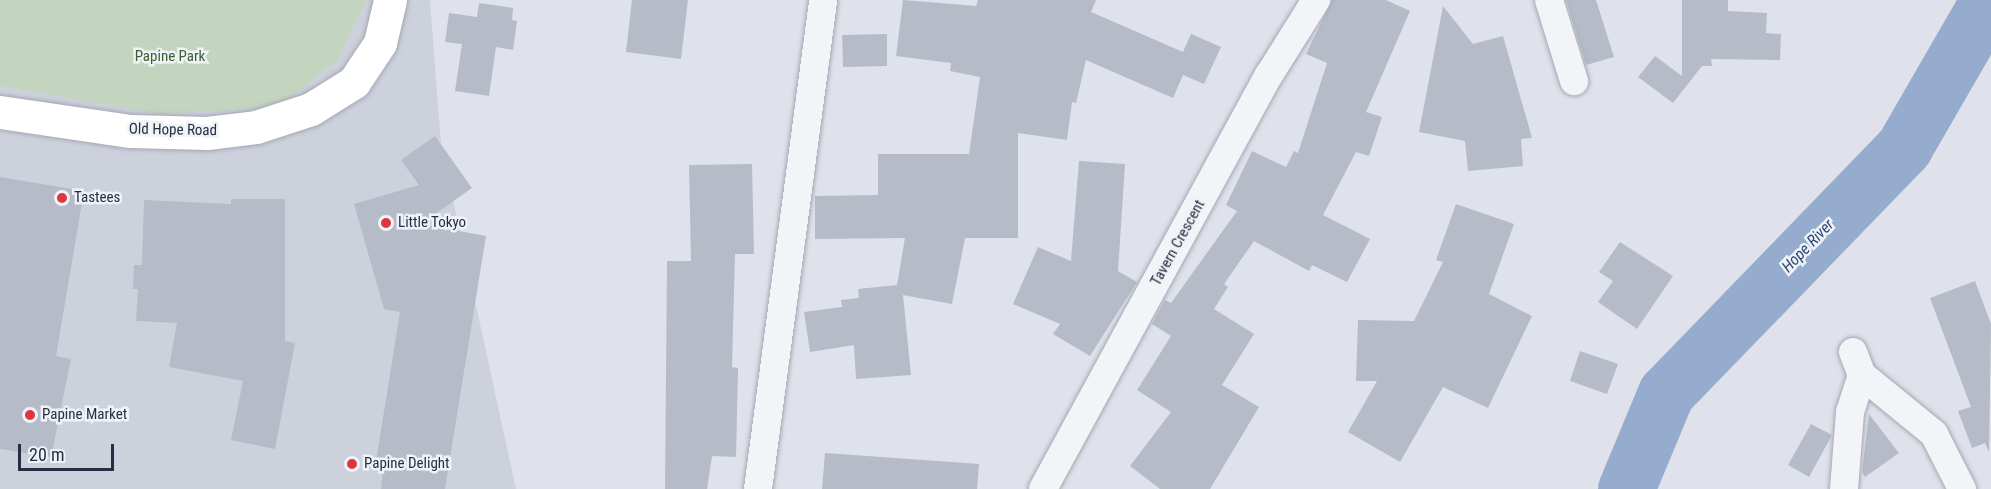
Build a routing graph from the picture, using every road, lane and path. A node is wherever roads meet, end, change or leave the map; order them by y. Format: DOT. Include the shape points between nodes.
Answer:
graph roads {
  1 [pos="390,0"];
  2 [pos="823,0"];
  3 [pos="1316,0"];
  4 [pos="1549,0"];
  5 [pos="1574,81"];
  6 [pos="0,112"];
  7 [pos="759,489"];
  8 [pos="1043,489"];
  9 [pos="1844,489"];
  10 [pos="1962,489"];
  1 -- 6 [label="main road, Old Hope Road" via="380,43 354,82 311,109 256,127 207,133 131,131"];
  2 -- 7 [label="street"];
  3 -- 8 [label="street, Tavern Crescent" via="1269,75"];
  4 -- 5 [label="street"];
  9 -- 10 [label="street" via="1858,364 1934,434"];
}
